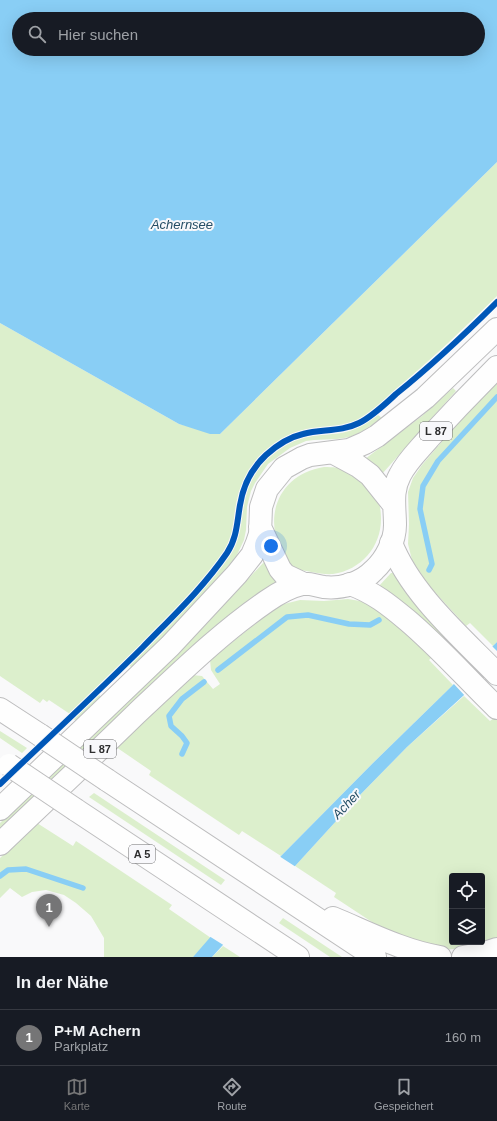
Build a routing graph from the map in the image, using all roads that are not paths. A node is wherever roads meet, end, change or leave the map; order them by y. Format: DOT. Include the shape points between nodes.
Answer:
graph roads {
  1 [pos="497,329"];
  2 [pos="497,367"];
  3 [pos="332,452"];
  4 [pos="394,505"];
  5 [pos="260,527"];
  6 [pos="392,543"];
  7 [pos="304,584"];
  8 [pos="350,584"];
  9 [pos="497,674"];
  10 [pos="495,706"];
  11 [pos="0,709"];
  12 [pos="4,762"];
  13 [pos="0,809"];
  14 [pos="0,844"];
  15 [pos="292,902"];
  16 [pos="497,949"];
  17 [pos="298,957"];
  18 [pos="374,957"];
  19 [pos="440,957"];
  20 [pos="463,957"];
  1 -- 3 [label="main road, L 87" via="425,398 377,436 358,447"];
  2 -- 4 [label="main road, L 87" via="458,406 399,475"];
  3 -- 4 [label="main road" via="370,474"];
  3 -- 5 [label="main road" via="302,458 278,474 263,498"];
  4 -- 6 [label="main road" via="395,526"];
  5 -- 7 [label="main road" via="280,569 285,575"];
  5 -- 13 [label="main road, L 87" via="252,555 210,604 170,646"];
  6 -- 8 [label="main road" via="375,570"];
  6 -- 9 [label="main road" via="399,560 431,605"];
  7 -- 8 [label="main road" via="329,587"];
  7 -- 14 [label="main road, L 87" via="284,590 268,600 205,650"];
  8 -- 10 [label="main road" via="379,598 427,638"];
  11 -- 15 [label="main road, bridge"];
  12 -- 17 [label="main road, A 5, bridge"];
  15 -- 18 [label="main road"];
  15 -- 19 [label="main road" via="400,946"];
  16 -- 20 [label="main road"];
}
